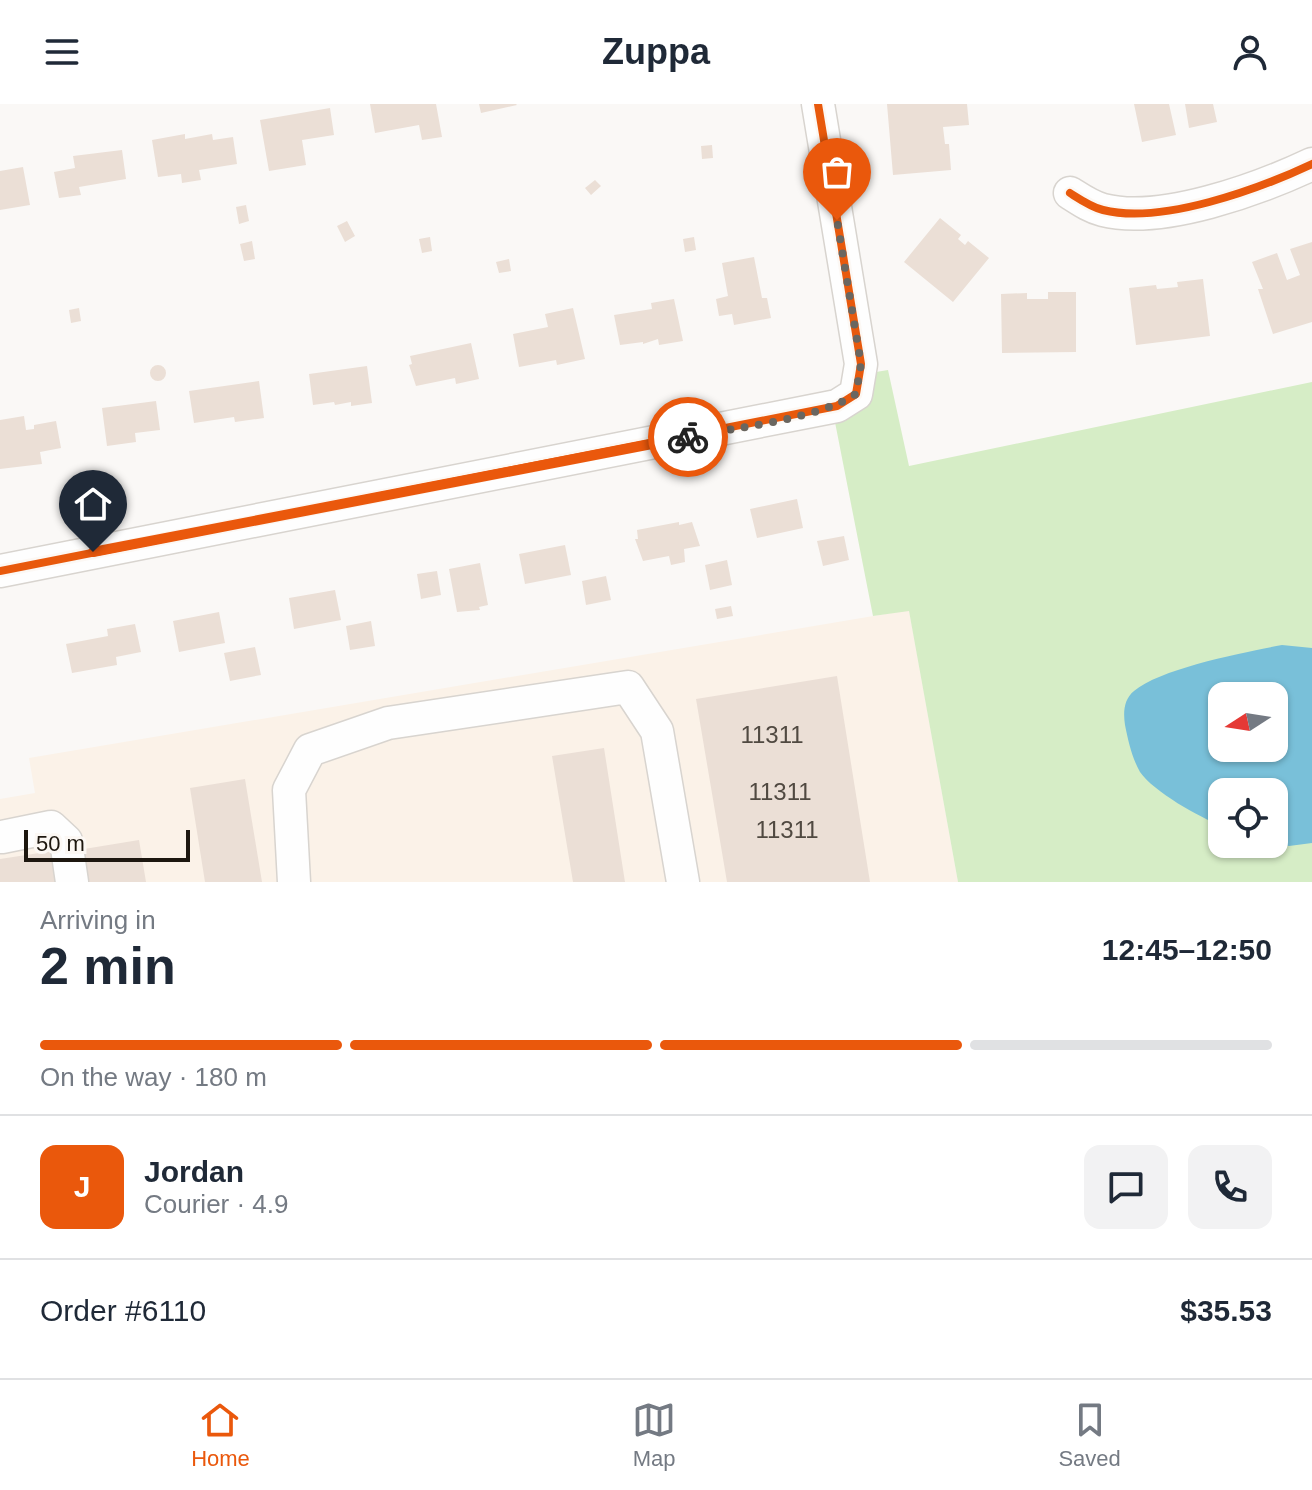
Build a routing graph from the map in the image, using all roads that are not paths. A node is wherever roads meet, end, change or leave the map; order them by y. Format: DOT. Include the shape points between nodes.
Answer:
graph roads {
  1 [pos="818,104"];
  2 [pos="1312,164"];
  3 [pos="1070,193"];
  4 [pos="0,571"];
  5 [pos="2,837"];
  6 [pos="72,882"];
  7 [pos="294,882"];
  8 [pos="683,882"];
  1 -- 4 [label="street" via="861,364 856,394 837,406"];
  2 -- 3 [label="street" via="1218,199 1142,213 1101,210"];
  5 -- 6 [label="street" via="51,827 66,841"];
  7 -- 8 [label="street" via="289,790 310,750 388,723 628,687 657,731"];
}
